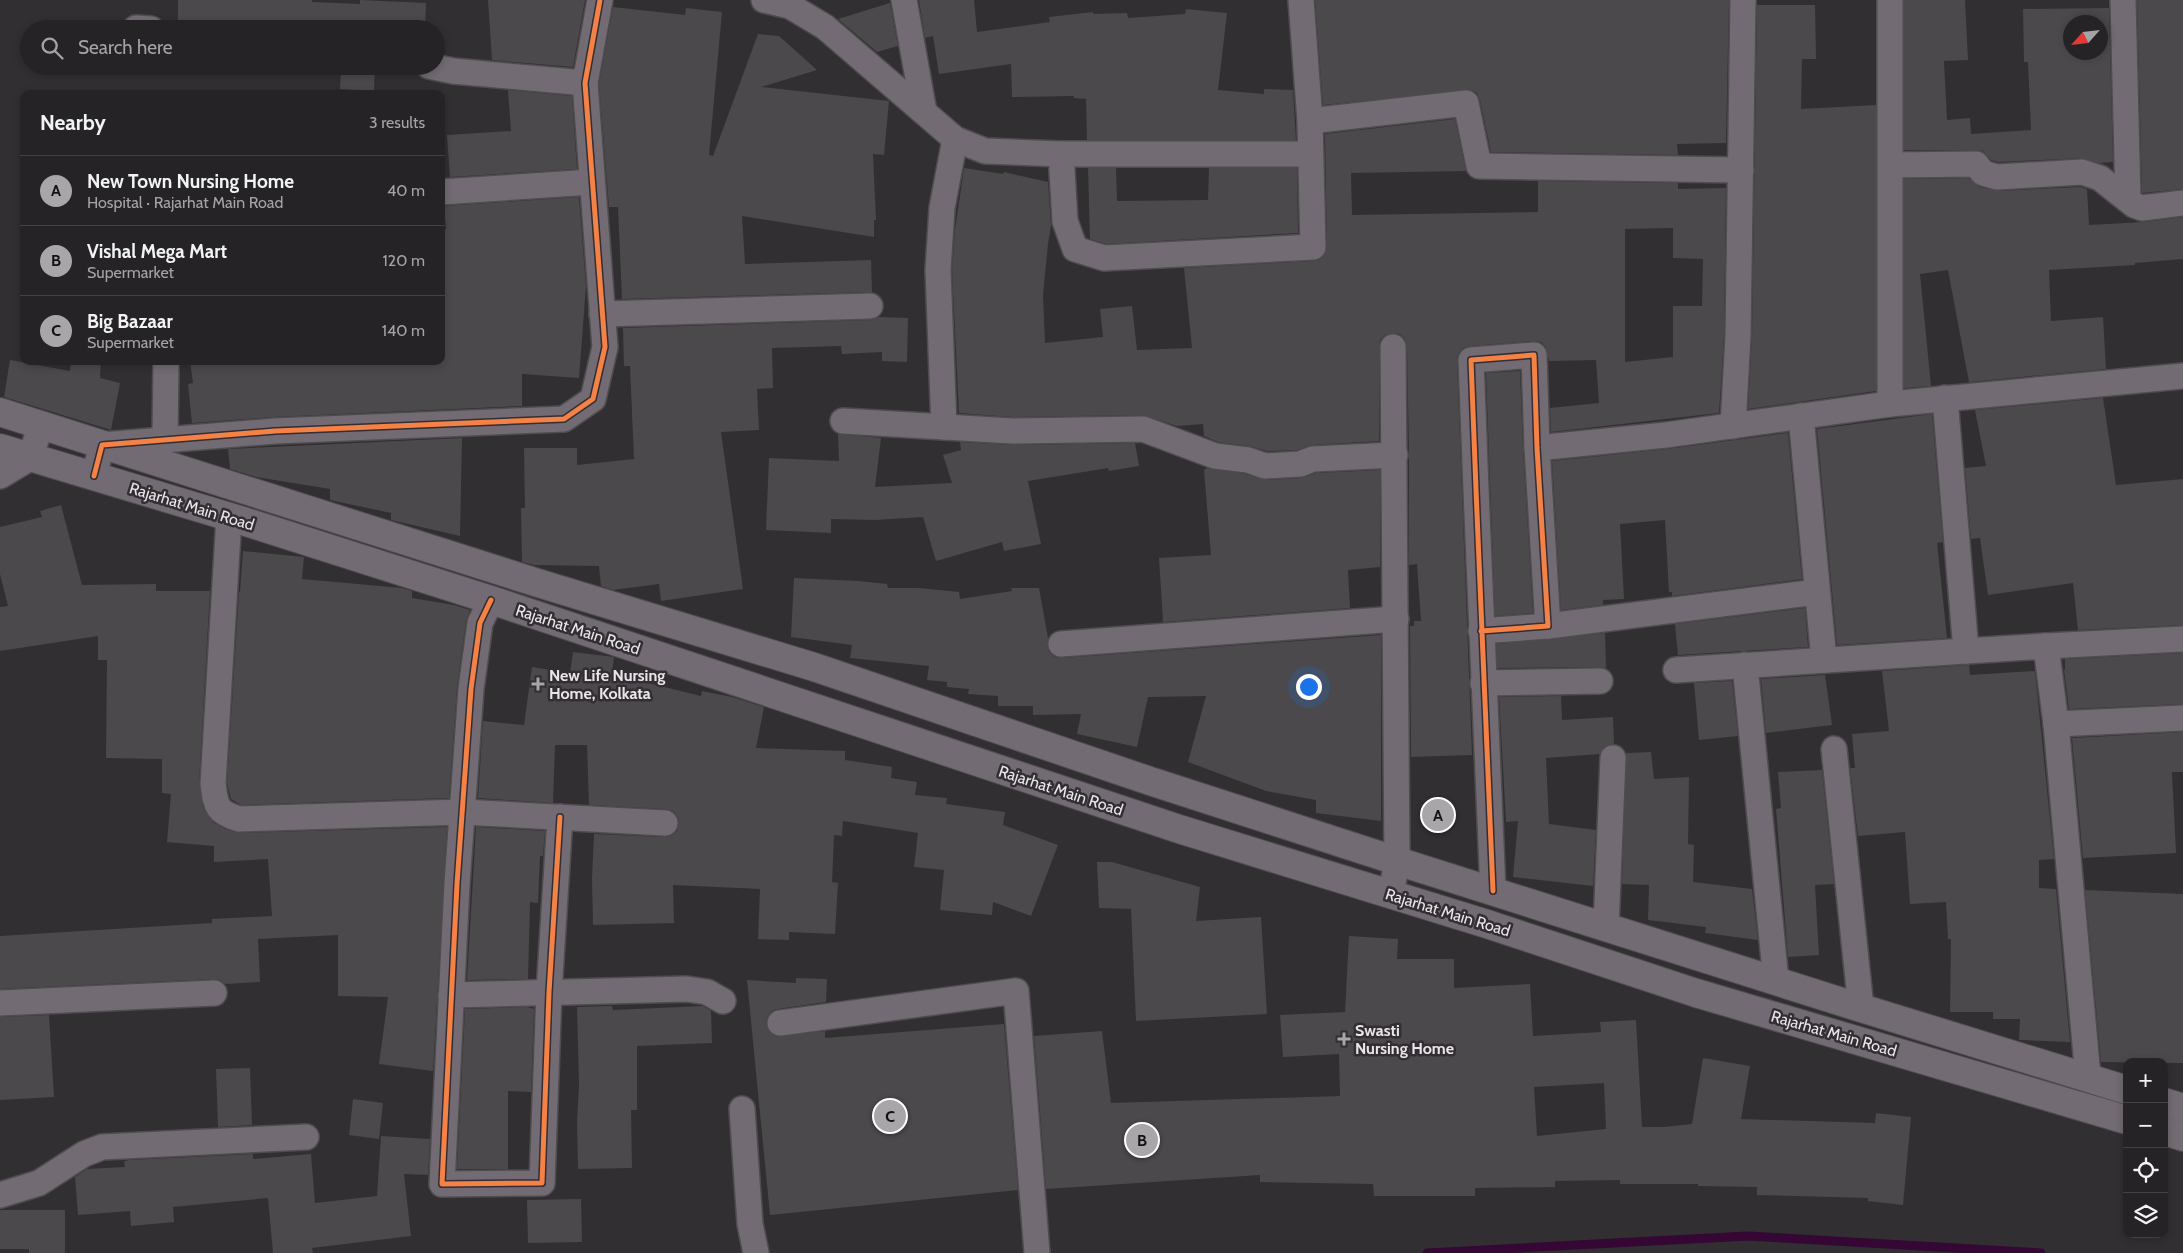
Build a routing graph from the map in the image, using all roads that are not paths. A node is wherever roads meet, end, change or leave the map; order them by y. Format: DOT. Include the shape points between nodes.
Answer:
graph roads {
  1 [pos="600,0"];
  2 [pos="764,0"];
  3 [pos="904,0"];
  4 [pos="1301,0"];
  5 [pos="1743,0"];
  6 [pos="1890,0"];
  7 [pos="2123,0"];
  8 [pos="445,69"];
  9 [pos="585,83"];
  10 [pos="924,112"];
  11 [pos="1310,121"];
  12 [pos="954,139"];
  13 [pos="1061,154"];
  14 [pos="1310,154"];
  15 [pos="1891,165"];
  16 [pos="1741,170"];
  17 [pos="592,182"];
  18 [pos="445,192"];
  19 [pos="2128,199"];
  20 [pos="2183,203"];
  21 [pos="870,306"];
  22 [pos="602,314"];
  23 [pos="1393,347"];
  24 [pos="166,365"];
  25 [pos="2183,376"];
  26 [pos="1945,398"];
  27 [pos="1890,404"];
  28 [pos="0,412"];
  29 [pos="1801,416"];
  30 [pos="843,421"];
  31 [pos="41,425"];
  32 [pos="1733,426"];
  33 [pos="944,427"];
  34 [pos="164,440"];
  35 [pos="102,445"];
  36 [pos="0,448"];
  37 [pos="1537,448"];
  38 [pos="1395,455"];
  39 [pos="30,458"];
  40 [pos="0,476"];
  41 [pos="94,476"];
  42 [pos="229,517"];
  43 [pos="1817,592"];
  44 [pos="491,600"];
  45 [pos="1396,619"];
  46 [pos="1548,626"];
  47 [pos="1481,631"];
  48 [pos="2183,639"];
  49 [pos="1061,644"];
  50 [pos="2046,646"];
  51 [pos="1966,651"];
  52 [pos="1824,660"];
  53 [pos="1745,665"];
  54 [pos="1676,670"];
  55 [pos="1600,681"];
  56 [pos="1483,683"];
  57 [pos="2183,718"];
  58 [pos="2056,724"];
  59 [pos="1834,749"];
  60 [pos="1613,758"];
  61 [pos="462,812"];
  62 [pos="560,817"];
  63 [pos="665,823"];
  64 [pos="1397,861"];
  65 [pos="1493,891"];
  66 [pos="1391,894"];
  67 [pos="1606,927"];
  68 [pos="1776,981"];
  69 [pos="549,992"];
  70 [pos="214,993"];
  71 [pos="451,995"];
  72 [pos="723,1001"];
  73 [pos="0,1003"];
  74 [pos="1860,1008"];
  75 [pos="780,1023"];
  76 [pos="2088,1077"];
  77 [pos="2123,1089"];
  78 [pos="2167,1103"];
  79 [pos="742,1108"];
  80 [pos="2183,1108"];
  81 [pos="2123,1119"];
  82 [pos="2168,1132"];
  83 [pos="306,1137"];
  84 [pos="2183,1137"];
  85 [pos="0,1195"];
  86 [pos="756,1253"];
  87 [pos="1037,1253"];
  1 -- 9 [label="street"];
  2 -- 10 [label="street" via="790,6 826,27"];
  3 -- 10 [label="street"];
  4 -- 11 [label="street"];
  5 -- 16 [label="street"];
  6 -- 15 [label="street"];
  7 -- 19 [label="street"];
  8 -- 9 [label="street"];
  9 -- 17 [label="street"];
  10 -- 12 [label="street"];
  11 -- 14 [label="street"];
  11 -- 16 [label="street" via="1466,103 1480,166"];
  12 -- 13 [label="street" via="985,151"];
  12 -- 33 [label="street" via="942,208 938,270"];
  13 -- 14 [label="street"];
  13 -- 14 [label="street" via="1065,221 1075,250 1104,258 1313,247"];
  15 -- 19 [label="street" via="1976,164 1983,172 1998,177 2082,172 2100,178"];
  15 -- 27 [label="street"];
  16 -- 32 [label="street"];
  17 -- 18 [label="street"];
  17 -- 22 [label="street"];
  19 -- 20 [label="street" via="2142,208"];
  21 -- 22 [label="street"];
  22 -- 34 [label="street" via="605,348 593,399 564,419 275,431"];
  23 -- 38 [label="street"];
  24 -- 34 [label="street"];
  25 -- 26 [label="street"];
  26 -- 27 [label="street"];
  26 -- 51 [label="street"];
  27 -- 29 [label="street"];
  28 -- 31 [label="main road, Rajarhat Main Road"];
  29 -- 32 [label="street"];
  29 -- 43 [label="street"];
  30 -- 33 [label="street"];
  31 -- 35 [label="main road, Rajarhat Main Road"];
  31 -- 39 [label="street"];
  32 -- 37 [label="street"];
  33 -- 38 [label="street" via="1012,431 1143,429 1215,456 1248,460 1265,466 1300,464 1313,459"];
  34 -- 35 [label="street"];
  35 -- 41 [label="street"];
  35 -- 64 [label="main road, Rajarhat Main Road" via="814,667"];
  36 -- 39 [label="main road, Rajarhat Main Road"];
  37 -- 46 [label="street"];
  37 -- 47 [label="street" via="1534,356 1471,360"];
  38 -- 45 [label="street"];
  39 -- 40 [label="street"];
  39 -- 41 [label="main road, Rajarhat Main Road"];
  41 -- 42 [label="main road, Rajarhat Main Road"];
  42 -- 44 [label="main road, Rajarhat Main Road"];
  42 -- 61 [label="street" via="213,784 216,805 225,815 239,819"];
  43 -- 46 [label="street"];
  43 -- 52 [label="street"];
  44 -- 61 [label="street" via="480,623 471,690"];
  44 -- 66 [label="main road, Rajarhat Main Road" via="1180,830"];
  45 -- 49 [label="street"];
  45 -- 64 [label="street"];
  46 -- 47 [label="street"];
  47 -- 56 [label="street"];
  48 -- 50 [label="street"];
  50 -- 51 [label="street"];
  50 -- 58 [label="street"];
  51 -- 52 [label="street"];
  52 -- 53 [label="street"];
  53 -- 54 [label="street"];
  53 -- 68 [label="street"];
  55 -- 56 [label="street"];
  56 -- 65 [label="street"];
  57 -- 58 [label="street"];
  58 -- 76 [label="street"];
  59 -- 74 [label="street"];
  60 -- 67 [label="street"];
  61 -- 62 [label="street"];
  61 -- 71 [label="street"];
  62 -- 63 [label="street"];
  62 -- 69 [label="street"];
  64 -- 65 [label="main road, Rajarhat Main Road"];
  64 -- 66 [label="street"];
  65 -- 67 [label="main road, Rajarhat Main Road"];
  66 -- 81 [label="main road, Rajarhat Main Road" via="1696,993"];
  67 -- 68 [label="main road, Rajarhat Main Road"];
  68 -- 74 [label="main road, Rajarhat Main Road"];
  69 -- 71 [label="street"];
  69 -- 71 [label="street" via="542,1183 442,1184"];
  69 -- 72 [label="street" via="687,989 707,992"];
  70 -- 73 [label="street"];
  74 -- 76 [label="main road, Rajarhat Main Road"];
  75 -- 87 [label="street" via="1016,992"];
  76 -- 77 [label="main road, Rajarhat Main Road"];
  78 -- 80 [label="main road"];
  79 -- 86 [label="street" via="750,1224"];
  82 -- 84 [label="main road"];
  83 -- 85 [label="street" via="102,1147 84,1154 39,1184"];
}
